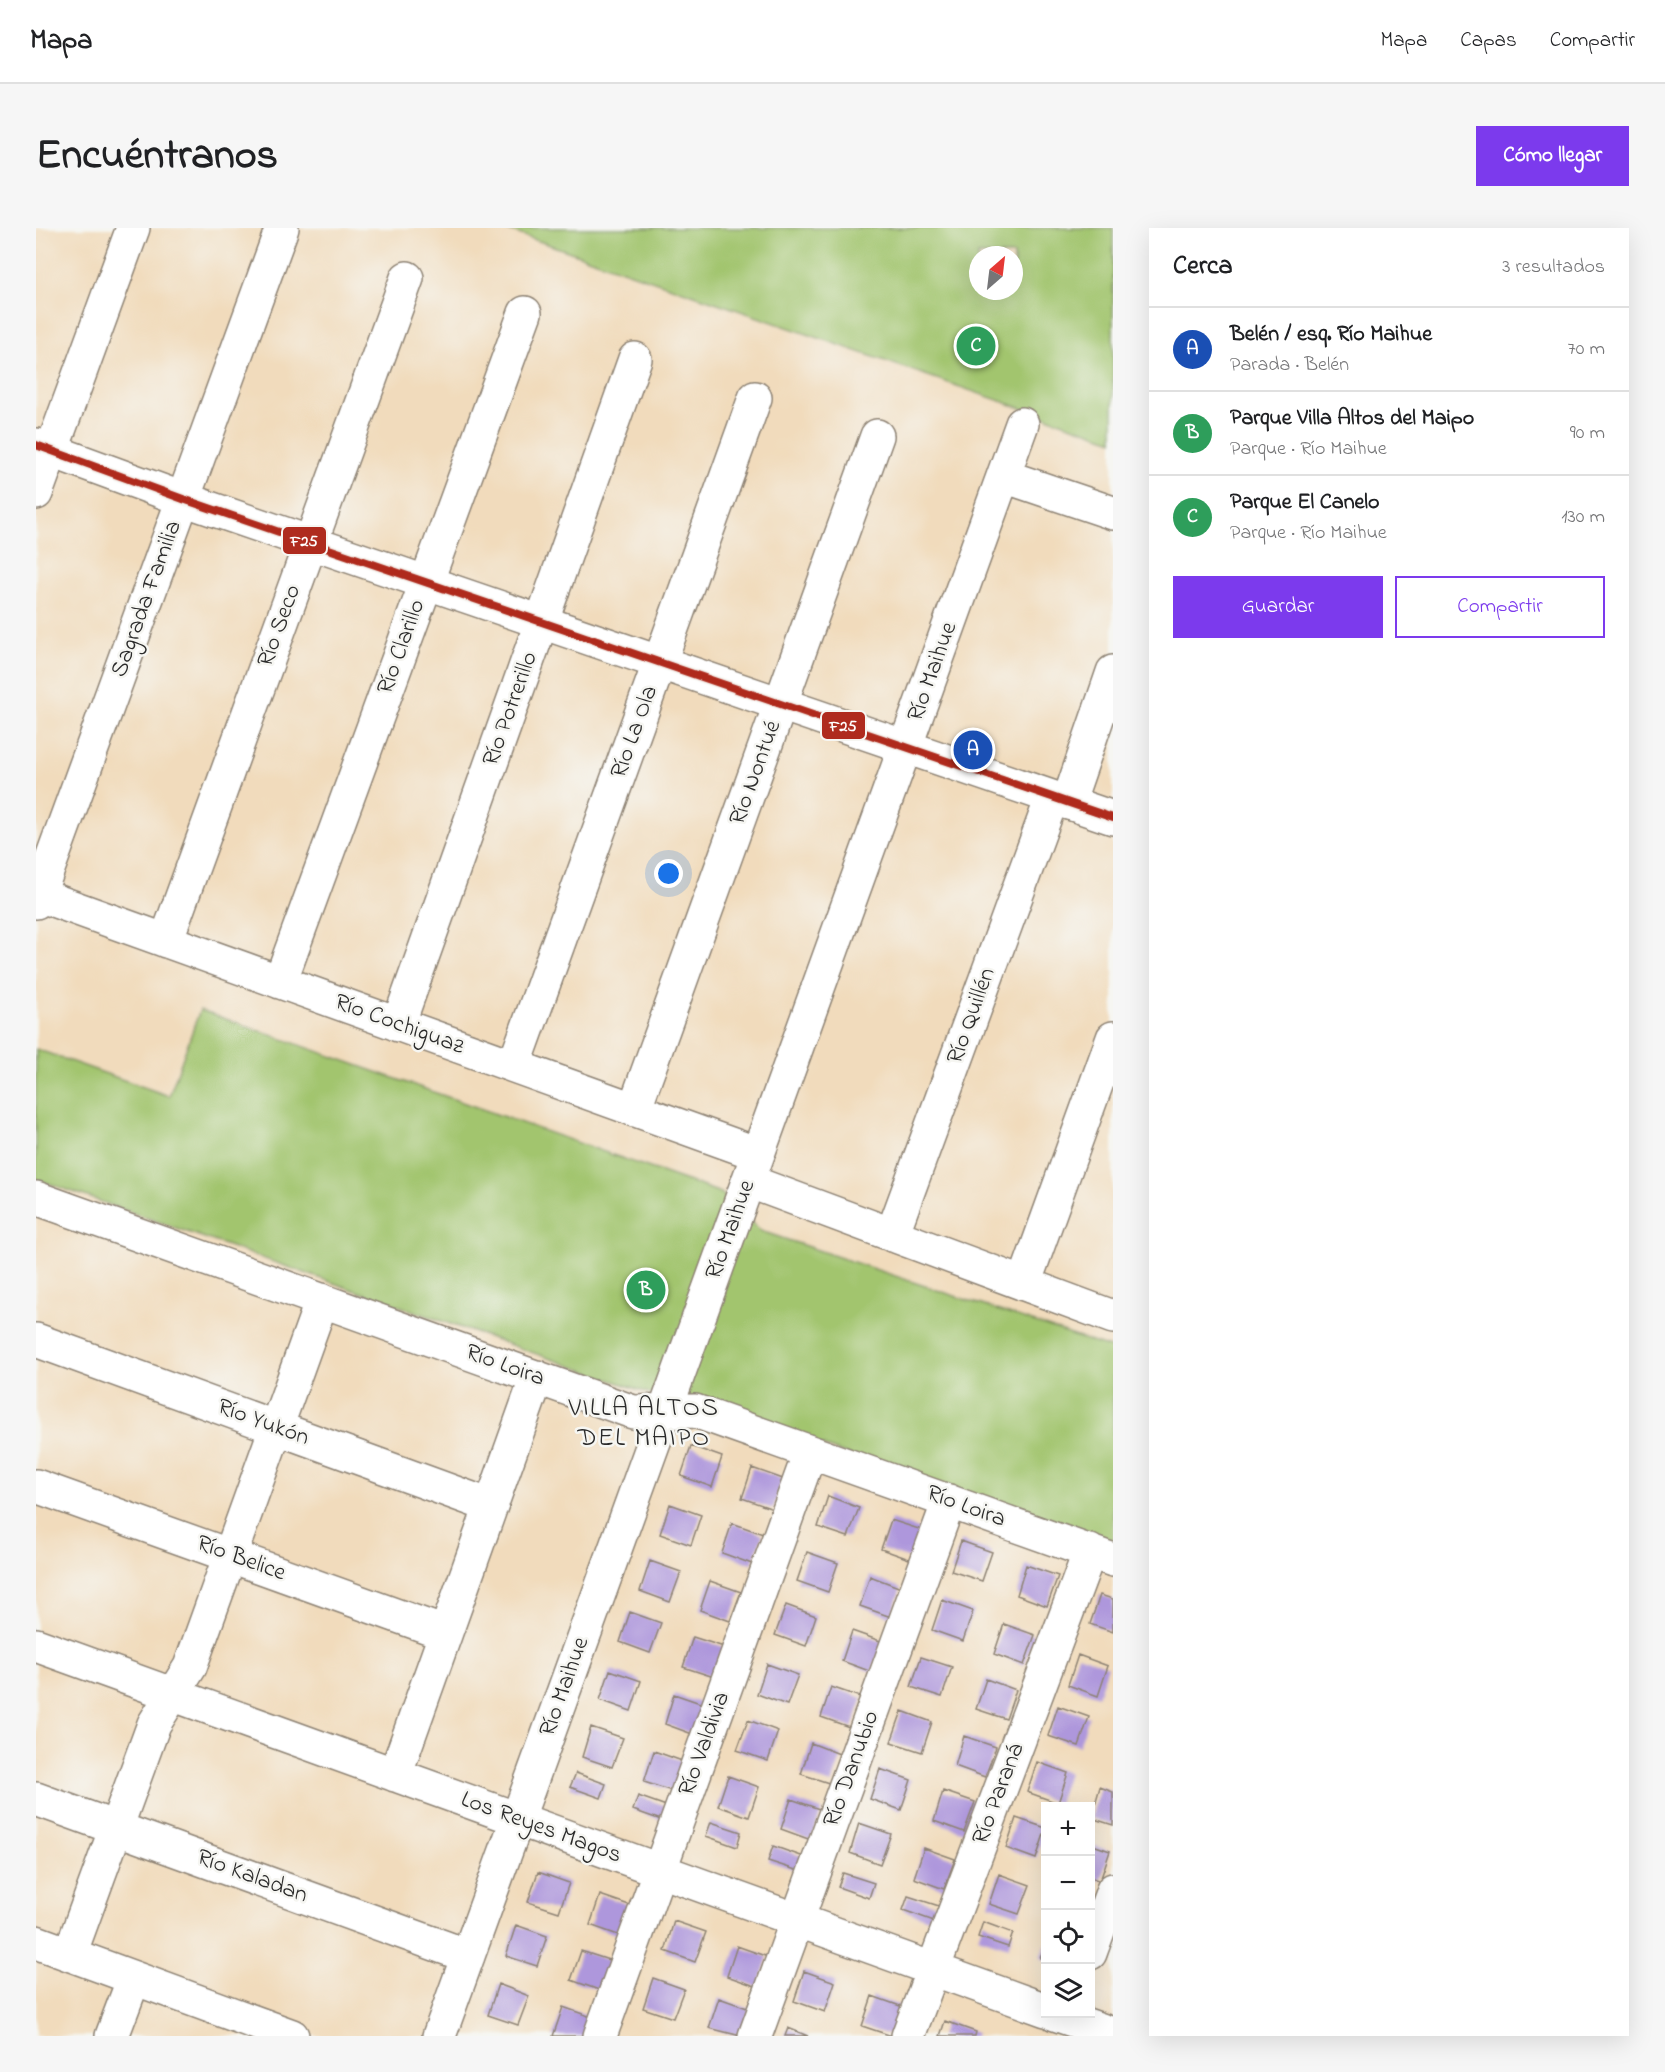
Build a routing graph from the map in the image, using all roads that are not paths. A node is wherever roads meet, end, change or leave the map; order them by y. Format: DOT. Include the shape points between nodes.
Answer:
graph roads {
  1 [pos="133,228"];
  2 [pos="282,228"];
  3 [pos="407,279"];
  4 [pos="525,313"];
  5 [pos="635,360"];
  6 [pos="755,398"];
  7 [pos="1022,424"];
  8 [pos="877,436"];
  9 [pos="44,448"];
  10 [pos="1004,476"];
  11 [pos="36,493"];
  12 [pos="183,499"];
  13 [pos="1113,513"];
  14 [pos="311,543"];
  15 [pos="426,583"];
  16 [pos="542,622"];
  17 [pos="660,663"];
  18 [pos="1113,672"];
  19 [pos="780,704"];
  20 [pos="906,747"];
  21 [pos="1060,800"];
  22 [pos="1113,818"];
  23 [pos="37,899"];
  24 [pos="166,941"];
  25 [pos="280,982"];
  26 [pos="398,1024"];
  27 [pos="1113,1038"];
  28 [pos="514,1066"];
  29 [pos="634,1110"];
  30 [pos="753,1168"];
  31 [pos="36,1198"];
  32 [pos="892,1235"];
  33 [pos="1024,1284"];
  34 [pos="322,1300"];
  35 [pos="1113,1317"];
  36 [pos="36,1340"];
  37 [pos="537,1377"];
  38 [pos="665,1412"];
  39 [pos="276,1428"];
  40 [pos="810,1452"];
  41 [pos="36,1486"];
  42 [pos="949,1501"];
  43 [pos="491,1506"];
  44 [pos="230,1556"];
  45 [pos="1101,1556"];
  46 [pos="445,1633"];
  47 [pos="36,1646"];
  48 [pos="172,1695"];
  49 [pos="395,1775"];
  50 [pos="36,1799"];
  51 [pos="518,1819"];
  52 [pos="116,1828"];
  53 [pos="659,1870"];
  54 [pos="1113,1890"];
  55 [pos="797,1920"];
  56 [pos="1095,1939"];
  57 [pos="36,1942"];
  58 [pos="70,1954"];
  59 [pos="468,1956"];
  60 [pos="932,1970"];
  61 [pos="134,1977"];
  62 [pos="1041,2011"];
  63 [pos="1060,2018"];
  64 [pos="279,2034"];
  65 [pos="1113,2034"];
  66 [pos="112,2036"];
  67 [pos="439,2036"];
  68 [pos="600,2036"];
  69 [pos="755,2036"];
  70 [pos="908,2036"];
  1 -- 9 [label="street"];
  2 -- 12 [label="street, Sagrada Familia"];
  3 -- 14 [label="street, Río Seco"];
  4 -- 15 [label="street, Río Clarillo"];
  5 -- 16 [label="street, Río Potrerillo"];
  6 -- 17 [label="street, Río La Ola"];
  7 -- 10 [label="street, Río Maihue"];
  8 -- 19 [label="street, Río Nontué"];
  9 -- 11 [label="street"];
  9 -- 12 [label="street"];
  10 -- 13 [label="street"];
  10 -- 20 [label="street, Río Maihue"];
  12 -- 14 [label="street"];
  12 -- 23 [label="street, Sagrada Familia"];
  14 -- 15 [label="street"];
  14 -- 24 [label="street, Río Seco"];
  15 -- 16 [label="street"];
  15 -- 25 [label="street, Río Clarillo"];
  16 -- 17 [label="street"];
  16 -- 26 [label="street, Río Potrerillo"];
  17 -- 19 [label="street"];
  17 -- 28 [label="street, Río La Ola"];
  18 -- 21 [label="street, Río Quillén"];
  19 -- 20 [label="street"];
  19 -- 29 [label="street, Río Nontué"];
  20 -- 21 [label="street"];
  20 -- 30 [label="street, Río Maihue"];
  21 -- 22 [label="street"];
  21 -- 32 [label="street, Río Quillén"];
  23 -- 24 [label="street, Río Cochiguaz"];
  24 -- 25 [label="street, Río Cochiguaz"];
  25 -- 26 [label="street, Río Cochiguaz"];
  26 -- 28 [label="street, Río Cochiguaz"];
  27 -- 33 [label="street"];
  28 -- 29 [label="street, Río Cochiguaz"];
  29 -- 30 [label="street, Río Cochiguaz"];
  30 -- 32 [label="street, Río Cochiguaz"];
  30 -- 38 [label="street, Río Maihue"];
  31 -- 34 [label="street, Río Loira"];
  32 -- 33 [label="street, Río Cochiguaz"];
  33 -- 35 [label="street, Río Cochiguaz"];
  34 -- 37 [label="street, Río Loira"];
  34 -- 39 [label="street"];
  36 -- 39 [label="street, Río Yukón"];
  37 -- 38 [label="street, Río Loira" via="633,1412"];
  37 -- 43 [label="street"];
  38 -- 40 [label="street, Río Loira" via="695,1411"];
  38 -- 51 [label="street, Río Maihue"];
  39 -- 43 [label="street, Río Yukón"];
  39 -- 44 [label="street"];
  40 -- 42 [label="street, Río Loira"];
  40 -- 53 [label="street, Río Valdivia"];
  41 -- 44 [label="street, Río Belice"];
  42 -- 45 [label="street, Río Loira"];
  42 -- 55 [label="street, Río Danubio"];
  43 -- 46 [label="street"];
  44 -- 46 [label="street, Río Belice"];
  44 -- 48 [label="street" via="190,1667"];
  45 -- 60 [label="street, Río Paraná"];
  46 -- 49 [label="street"];
  47 -- 48 [label="street, Los Reyes Magos"];
  48 -- 49 [label="street, Los Reyes Magos"];
  48 -- 52 [label="street" via="154,1724"];
  49 -- 51 [label="street, Los Reyes Magos"];
  50 -- 52 [label="street, Río Kaladan"];
  51 -- 53 [label="street, Los Reyes Magos"];
  51 -- 59 [label="street, Río Maihue"];
  52 -- 58 [label="street"];
  52 -- 59 [label="street, Río Kaladan"];
  53 -- 55 [label="street, Los Reyes Magos"];
  53 -- 68 [label="street, Río Valdivia"];
  54 -- 56 [label="street"];
  55 -- 60 [label="street, Los Reyes Magos"];
  55 -- 69 [label="street, Río Danubio"];
  57 -- 58 [label="street"];
  58 -- 61 [label="street"];
  59 -- 67 [label="street, Río Maihue"];
  60 -- 62 [label="street, Los Reyes Magos"];
  60 -- 70 [label="street, Río Paraná"];
  61 -- 64 [label="street"];
  61 -- 66 [label="street"];
  63 -- 65 [label="street, Los Reyes Magos"];
}
